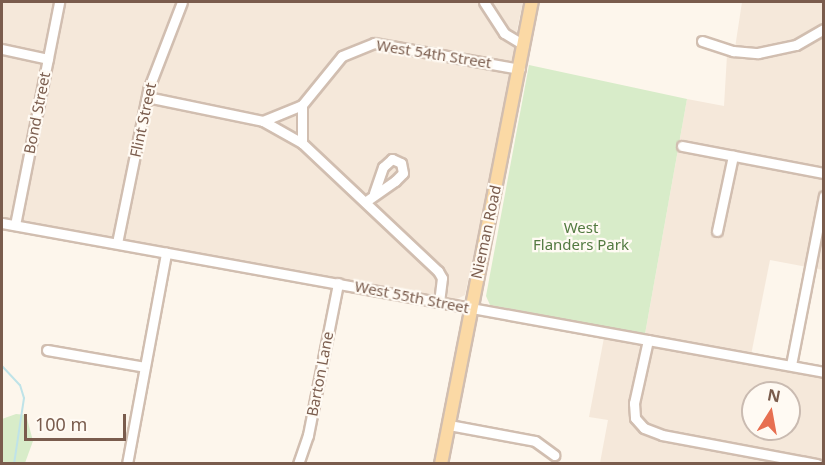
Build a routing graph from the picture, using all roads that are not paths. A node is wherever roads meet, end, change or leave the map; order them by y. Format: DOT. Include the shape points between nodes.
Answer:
graph roads {
  1 [pos="59,2"];
  2 [pos="182,2"];
  3 [pos="484,2"];
  4 [pos="532,2"];
  5 [pos="824,30"];
  6 [pos="702,41"];
  7 [pos="524,45"];
  8 [pos="2,49"];
  9 [pos="48,59"];
  10 [pos="520,69"];
  11 [pos="147,97"];
  12 [pos="302,105"];
  13 [pos="263,121"];
  14 [pos="302,143"];
  15 [pos="682,146"];
  16 [pos="733,156"];
  17 [pos="824,173"];
  18 [pos="374,193"];
  19 [pos="824,196"];
  20 [pos="365,202"];
  21 [pos="2,223"];
  22 [pos="15,225"];
  23 [pos="717,231"];
  24 [pos="117,243"];
  25 [pos="166,253"];
  26 [pos="338,283"];
  27 [pos="439,302"];
  28 [pos="471,309"];
  29 [pos="648,340"];
  30 [pos="47,350"];
  31 [pos="791,365"];
  32 [pos="145,367"];
  33 [pos="824,372"];
  34 [pos="449,425"];
  35 [pos="554,454"];
  36 [pos="127,464"];
  37 [pos="298,464"];
  38 [pos="441,464"];
  39 [pos="817,464"];
  1 -- 9 [label="street, Bond Street"];
  2 -- 11 [label="street, Flint Street"];
  3 -- 7 [label="street" via="504,33"];
  4 -- 7 [label="main road, Nieman Road"];
  5 -- 6 [label="street" via="796,45 758,53 733,51"];
  7 -- 10 [label="main road, Nieman Road"];
  8 -- 9 [label="street"];
  9 -- 22 [label="street, Bond Street"];
  10 -- 12 [label="street, West 54th Street" via="396,44 366,44 342,56"];
  10 -- 28 [label="main road, Nieman Road"];
  11 -- 13 [label="street"];
  11 -- 24 [label="street, Flint Street"];
  12 -- 13 [label="street, West 54th Street"];
  12 -- 14 [label="street"];
  13 -- 14 [label="street"];
  14 -- 20 [label="street"];
  15 -- 16 [label="street"];
  16 -- 17 [label="street"];
  16 -- 23 [label="street"];
  18 -- 20 [label="street"];
  19 -- 31 [label="street"];
  20 -- 27 [label="street" via="438,271 442,278"];
  21 -- 22 [label="street, West 55th Street"];
  22 -- 24 [label="street, West 55th Street"];
  24 -- 25 [label="street, West 55th Street"];
  25 -- 26 [label="street, West 55th Street"];
  25 -- 32 [label="street"];
  26 -- 27 [label="street, West 55th Street"];
  26 -- 37 [label="street, Barton Lane" via="308,435"];
  27 -- 28 [label="street, West 55th Street"];
  28 -- 29 [label="street, West 55th Street"];
  28 -- 34 [label="main road, Nieman Road"];
  29 -- 31 [label="street, West 55th Street"];
  29 -- 39 [label="street" via="634,403 635,418 644,428 662,435"];
  30 -- 32 [label="street"];
  31 -- 33 [label="street, West 55th Street"];
  32 -- 36 [label="street"];
  34 -- 35 [label="street" via="535,441"];
  34 -- 38 [label="main road, Nieman Road"];
}
